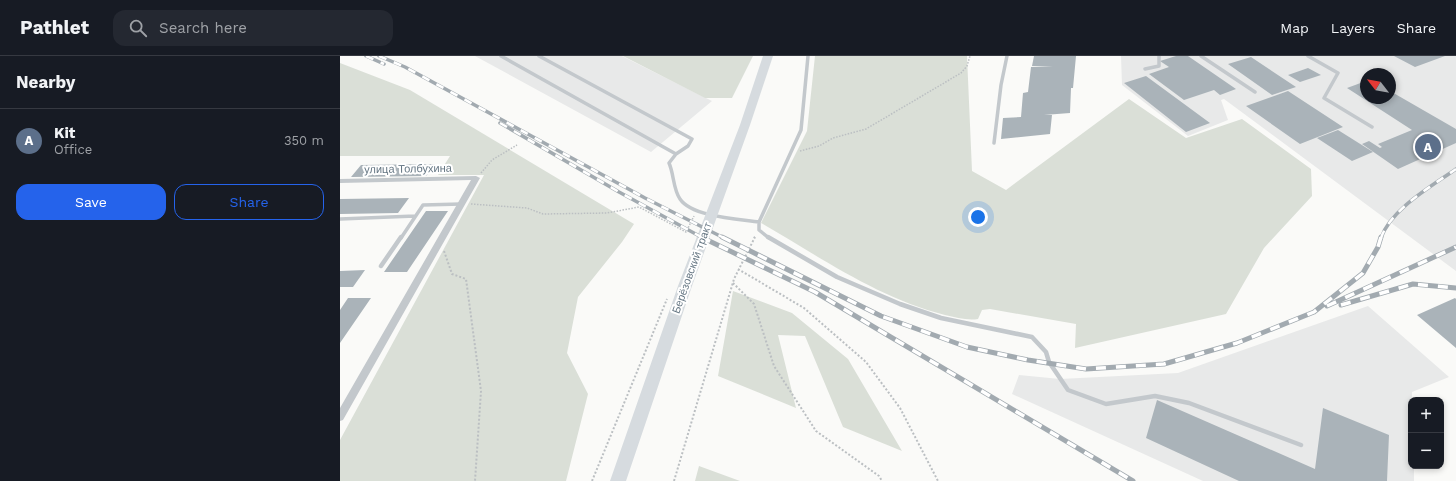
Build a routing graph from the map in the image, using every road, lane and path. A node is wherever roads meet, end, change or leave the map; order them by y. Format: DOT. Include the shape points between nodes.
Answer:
graph roads {
  1 [pos="501,56"];
  2 [pos="539,56"];
  3 [pos="768,56"];
  4 [pos="808,56"];
  5 [pos="970,56"];
  6 [pos="1007,56"];
  7 [pos="1159,56"];
  8 [pos="1201,56"];
  9 [pos="1308,56"];
  10 [pos="1145,69"];
  11 [pos="1255,92"];
  12 [pos="1372,126"];
  13 [pos="517,144"];
  14 [pos="994,144"];
  15 [pos="676,154"];
  16 [pos="790,155"];
  17 [pos="476,178"];
  18 [pos="340,181"];
  19 [pos="462,204"];
  20 [pos="697,211"];
  21 [pos="415,216"];
  22 [pos="340,219"];
  23 [pos="759,222"];
  24 [pos="759,230"];
  25 [pos="441,240"];
  26 [pos="380,266"];
  27 [pos="738,269"];
  28 [pos="733,283"];
  29 [pos="670,292"];
  30 [pos="340,417"];
  31 [pos="1301,445"];
  32 [pos="475,481"];
  33 [pos="592,481"];
  34 [pos="618,481"];
  35 [pos="674,481"];
  36 [pos="882,481"];
  37 [pos="938,481"];
  1 -- 15 [label="lane"];
  2 -- 15 [label="lane" via="692,139 688,146"];
  3 -- 34 [label="main road, Берёзовский тракт"];
  4 -- 16 [label="lane" via="801,130"];
  5 -- 16 [label="path" via="967,66 961,73 886,118 866,129 833,138 819,146"];
  6 -- 14 [label="lane"];
  7 -- 10 [label="lane" via="1159,66"];
  8 -- 11 [label="lane"];
  9 -- 12 [label="lane" via="1338,73 1324,98"];
  13 -- 17 [label="path" via="492,160"];
  15 -- 20 [label="lane" via="669,163 676,190 681,201"];
  16 -- 23 [label="lane"];
  17 -- 18 [label="street, улица Толбухина"];
  17 -- 19 [label="street"];
  19 -- 20 [label="path" via="527,208 543,214 607,212 639,207 686,232"];
  19 -- 21 [label="lane" via="423,205"];
  19 -- 25 [label="street"];
  20 -- 23 [label="lane"];
  21 -- 22 [label="lane"];
  21 -- 26 [label="lane"];
  23 -- 24 [label="lane"];
  24 -- 27 [label="path"];
  24 -- 31 [label="lane" via="837,277 900,304 941,318 1032,337 1046,352 1049,362 1068,390 1106,404 1156,396 1189,402"];
  25 -- 30 [label="street"];
  25 -- 32 [label="path" via="452,274 466,279 481,391"];
  27 -- 28 [label="path"];
  27 -- 37 [label="path" via="804,308 866,362 900,408"];
  28 -- 35 [label="path"];
  28 -- 36 [label="path" via="754,304 774,366 816,431 879,476"];
  29 -- 33 [label="path"];
}
